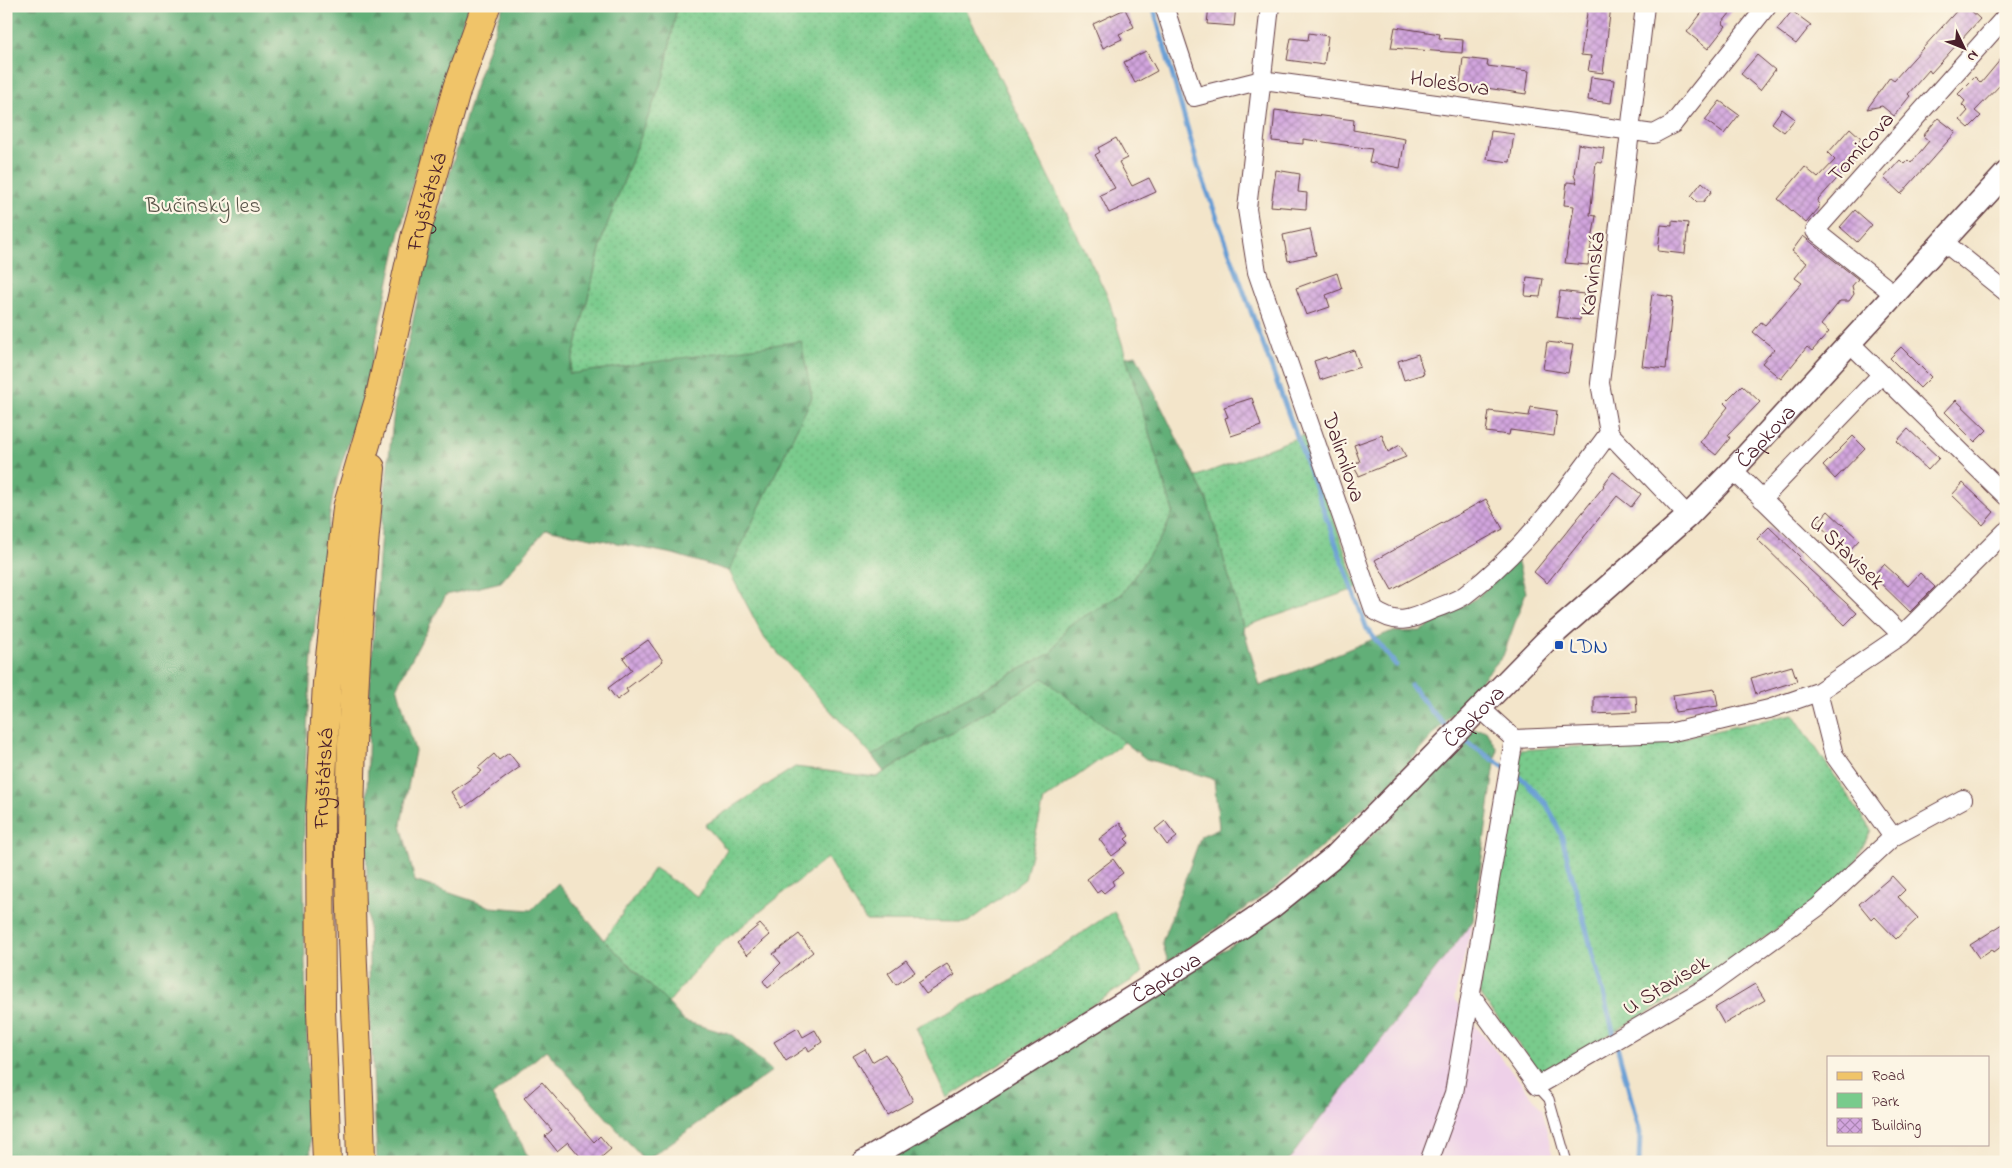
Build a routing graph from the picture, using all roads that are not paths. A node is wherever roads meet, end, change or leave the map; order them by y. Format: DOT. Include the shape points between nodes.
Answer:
graph roads {
  1 [pos="486,6"];
  2 [pos="1164,6"];
  3 [pos="1270,6"];
  4 [pos="1645,6"];
  5 [pos="1767,6"];
  6 [pos="2006,16"];
  7 [pos="1262,80"];
  8 [pos="1632,130"];
  9 [pos="2006,173"];
  10 [pos="1940,242"];
  11 [pos="2006,292"];
  12 [pos="1894,294"];
  13 [pos="1850,343"];
  14 [pos="1882,374"];
  15 [pos="379,400"];
  16 [pos="1609,433"];
  17 [pos="1732,470"];
  18 [pos="2006,496"];
  19 [pos="1762,499"];
  20 [pos="1688,516"];
  21 [pos="2006,531"];
  22 [pos="1902,635"];
  23 [pos="1818,692"];
  24 [pos="1479,707"];
  25 [pos="1514,739"];
  26 [pos="1963,798"];
  27 [pos="1893,838"];
  28 [pos="1471,995"];
  29 [pos="1538,1086"];
  30 [pos="327,1162"];
  31 [pos="361,1162"];
  32 [pos="863,1162"];
  33 [pos="1429,1162"];
  34 [pos="1567,1162"];
  1 -- 15 [label="main road, Fryštátská" via="457,88 416,234"];
  2 -- 7 [label="street" via="1194,97"];
  3 -- 7 [label="street, Dalimilova"];
  4 -- 8 [label="street, Karvinská"];
  5 -- 8 [label="street, Holešova" via="1673,124 1654,134"];
  6 -- 12 [label="street, Tomicova" via="1815,231"];
  7 -- 8 [label="street, Holešova"];
  7 -- 16 [label="street, Dalimilova" via="1247,208 1257,272 1374,610 1388,620 1409,620 1464,596 1526,540 1565,494"];
  8 -- 16 [label="street, Karvinská" via="1600,383"];
  9 -- 10 [label="street, Čapkova"];
  10 -- 11 [label="street"];
  10 -- 12 [label="street, Čapkova"];
  12 -- 13 [label="street, Čapkova"];
  13 -- 14 [label="street"];
  13 -- 17 [label="street, Čapkova"];
  14 -- 18 [label="street"];
  14 -- 19 [label="street"];
  15 -- 30 [label="main road, Fryštátská" via="347,508 327,684 320,816 320,972"];
  15 -- 31 [label="main road, Fryštátská" via="366,516 354,681 350,825"];
  16 -- 20 [label="street"];
  17 -- 19 [label="street, U Stavisek"];
  17 -- 20 [label="street, Čapkova"];
  19 -- 22 [label="street, U Stavisek"];
  20 -- 24 [label="street, Čapkova" via="1573,616"];
  21 -- 22 [label="street"];
  22 -- 23 [label="street"];
  23 -- 25 [label="street" via="1769,710 1668,733"];
  23 -- 27 [label="street" via="1834,755"];
  24 -- 25 [label="street"];
  24 -- 32 [label="street, Čapkova" via="1360,832 1273,906 945,1114"];
  25 -- 28 [label="street"];
  26 -- 27 [label="street, U Stavisek"];
  27 -- 29 [label="street, U Stavisek" via="1818,907 1710,986"];
  28 -- 29 [label="street"];
  28 -- 33 [label="street" via="1454,1093"];
  29 -- 34 [label="lane" via="1549,1099"];
}
